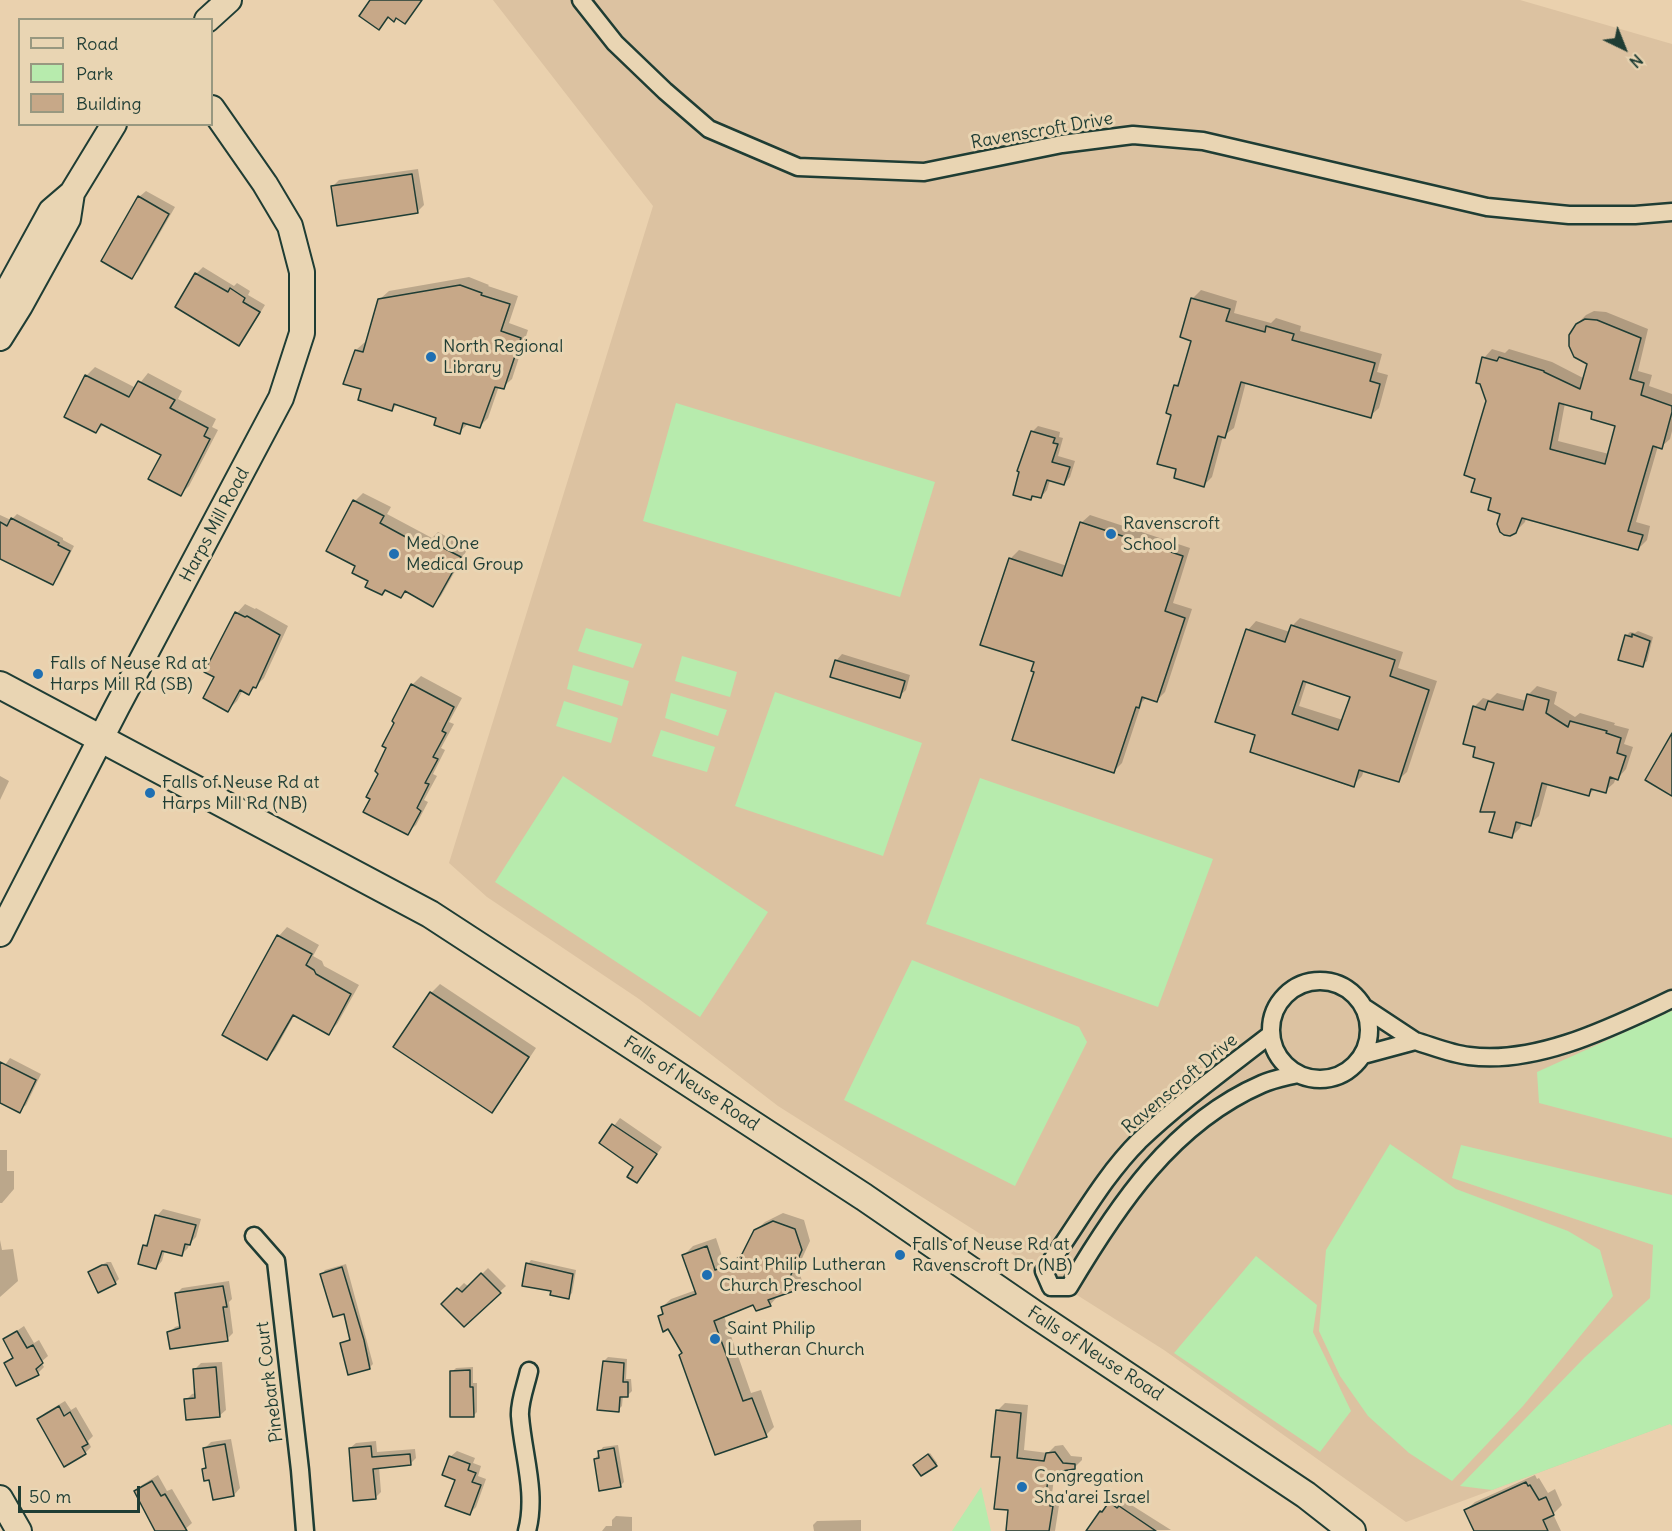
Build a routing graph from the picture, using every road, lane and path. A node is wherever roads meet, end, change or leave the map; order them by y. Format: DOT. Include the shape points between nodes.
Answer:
graph roads {
  1 [pos="230,0"];
  2 [pos="582,0"];
  3 [pos="209,18"];
  4 [pos="213,109"];
  5 [pos="113,126"];
  6 [pos="72,193"];
  7 [pos="1672,212"];
  8 [pos="0,304"];
  9 [pos="0,338"];
  10 [pos="0,685"];
  11 [pos="101,739"];
  12 [pos="0,934"];
  13 [pos="1672,999"];
  14 [pos="1365,1008"];
  15 [pos="1271,1034"];
  16 [pos="1415,1041"];
  17 [pos="1363,1055"];
  18 [pos="1297,1074"];
  19 [pos="1200,1089"];
  20 [pos="1215,1110"];
  21 [pos="254,1236"];
  22 [pos="1051,1287"];
  23 [pos="1033,1313"];
  24 [pos="529,1371"];
  25 [pos="0,1498"];
  26 [pos="19,1531"];
  27 [pos="305,1531"];
  28 [pos="527,1531"];
  29 [pos="1352,1531"];
  1 -- 3 [label="street"];
  2 -- 7 [label="street, Ravenscroft Drive" via="615,43 709,129 798,167 924,172 1062,144 1133,135 1203,141 1487,207 1569,215"];
  4 -- 11 [label="street, Harps Mill Road" via="290,226 302,272 302,333 281,398"];
  5 -- 6 [label="street"];
  6 -- 8 [label="street" via="51,211"];
  6 -- 9 [label="street" via="68,219"];
  10 -- 11 [label="main road, Falls of Neuse Road"];
  11 -- 12 [label="street, Harps Mill Road"];
  11 -- 23 [label="main road, Falls of Neuse Road" via="430,914 864,1197"];
  13 -- 16 [label="street" via="1583,1037 1514,1056 1468,1056"];
  14 -- 15 [label="street" via="1339,984 1306,983 1279,1002"];
  14 -- 16 [label="street"];
  14 -- 17 [label="street" via="1369,1040"];
  15 -- 18 [label="street" via="1284,1064"];
  15 -- 19 [label="street, Ravenscroft Drive"];
  16 -- 17 [label="street"];
  17 -- 18 [label="street" via="1341,1075 1311,1079"];
  18 -- 20 [label="street" via="1263,1083"];
  19 -- 20 [label="street"];
  19 -- 22 [label="street, Ravenscroft Drive" via="1139,1142 1108,1178 1044,1271"];
  20 -- 22 [label="street" via="1170,1147 1137,1185 1069,1287"];
  21 -- 27 [label="street, Pinebark Court" via="276,1262"];
  22 -- 23 [label="street"];
  23 -- 29 [label="main road, Falls of Neuse Road" via="1297,1489"];
  24 -- 28 [label="street" via="519,1413 530,1493"];
  25 -- 26 [label="street"];
}
